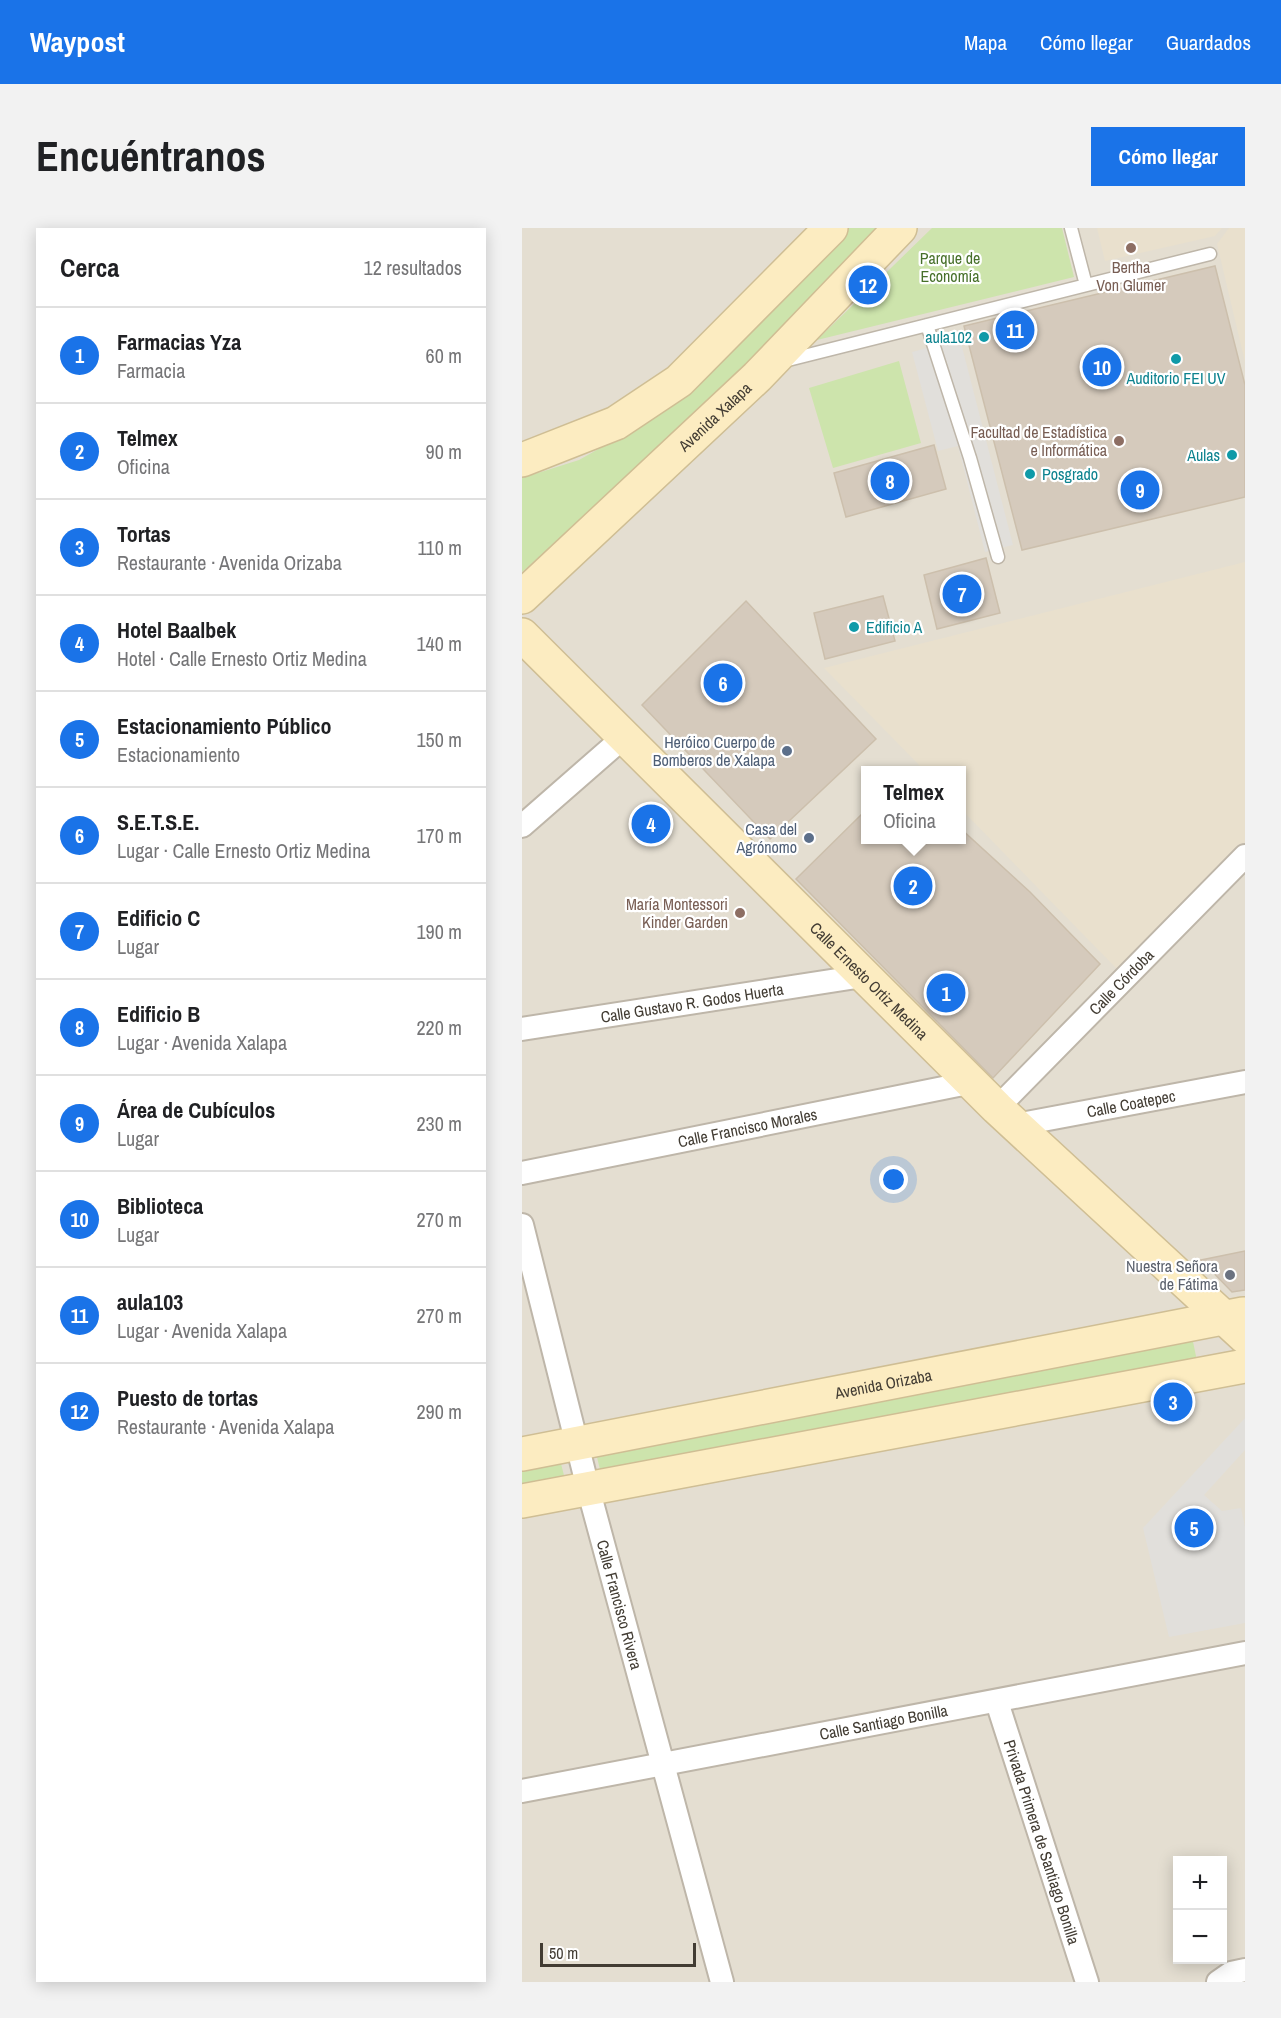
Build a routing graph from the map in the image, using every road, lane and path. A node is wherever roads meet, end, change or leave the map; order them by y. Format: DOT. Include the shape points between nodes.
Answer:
graph roads {
  1 [pos="831,228"];
  2 [pos="900,228"];
  3 [pos="1071,228"];
  4 [pos="1210,254"];
  5 [pos="1086,285"];
  6 [pos="927,325"];
  7 [pos="768,364"];
  8 [pos="522,460"];
  9 [pos="998,557"];
  10 [pos="522,597"];
  11 [pos="522,635"];
  12 [pos="625,736"];
  13 [pos="522,826"];
  14 [pos="1245,856"];
  15 [pos="863,976"];
  16 [pos="522,1029"];
  17 [pos="973,1082"];
  18 [pos="1245,1082"];
  19 [pos="1007,1117"];
  20 [pos="522,1173"];
  21 [pos="522,1225"];
  22 [pos="1239,1322"];
  23 [pos="1245,1366"];
  24 [pos="577,1443"];
  25 [pos="522,1454"];
  26 [pos="588,1488"];
  27 [pos="522,1501"];
  28 [pos="1245,1653"];
  29 [pos="997,1702"];
  30 [pos="662,1764"];
  31 [pos="522,1791"];
  32 [pos="1245,1970"];
  33 [pos="722,1982"];
  34 [pos="1087,1982"];
  35 [pos="1218,1982"];
  1 -- 8 [label="main road" via="679,381 616,423"];
  2 -- 7 [label="main road, Avenida Xalapa"];
  3 -- 5 [label="lane"];
  4 -- 5 [label="lane"];
  5 -- 6 [label="lane"];
  6 -- 7 [label="lane"];
  6 -- 9 [label="lane"];
  7 -- 10 [label="main road, Avenida Xalapa"];
  11 -- 12 [label="main road, Calle Ernesto Ortiz Medina"];
  12 -- 13 [label="street"];
  12 -- 15 [label="main road, Calle Ernesto Ortiz Medina"];
  14 -- 19 [label="street, Calle Córdoba"];
  15 -- 16 [label="street, Calle Gustavo R. Godos Huerta"];
  15 -- 17 [label="main road, Calle Ernesto Ortiz Medina"];
  17 -- 19 [label="main road, Calle Ernesto Ortiz Medina"];
  17 -- 20 [label="street, Calle Francisco Morales"];
  18 -- 19 [label="street, Calle Coatepec"];
  19 -- 22 [label="main road, Calle Ernesto Ortiz Medina"];
  21 -- 24 [label="street, Calle Francisco Rivera"];
  22 -- 24 [label="main road, Avenida Orizaba"];
  23 -- 26 [label="main road"];
  24 -- 25 [label="main road, Avenida Orizaba"];
  24 -- 26 [label="street, Calle Francisco Rivera"];
  26 -- 27 [label="main road"];
  26 -- 30 [label="street, Calle Francisco Rivera"];
  28 -- 29 [label="street, Calle Santiago Bonilla"];
  29 -- 30 [label="street, Calle Santiago Bonilla"];
  29 -- 34 [label="street, Privada Primera de Santiago Bonilla"];
  30 -- 31 [label="street, Calle Santiago Bonilla"];
  30 -- 33 [label="street, Calle Francisco Rivera"];
  32 -- 35 [label="street"];
}
